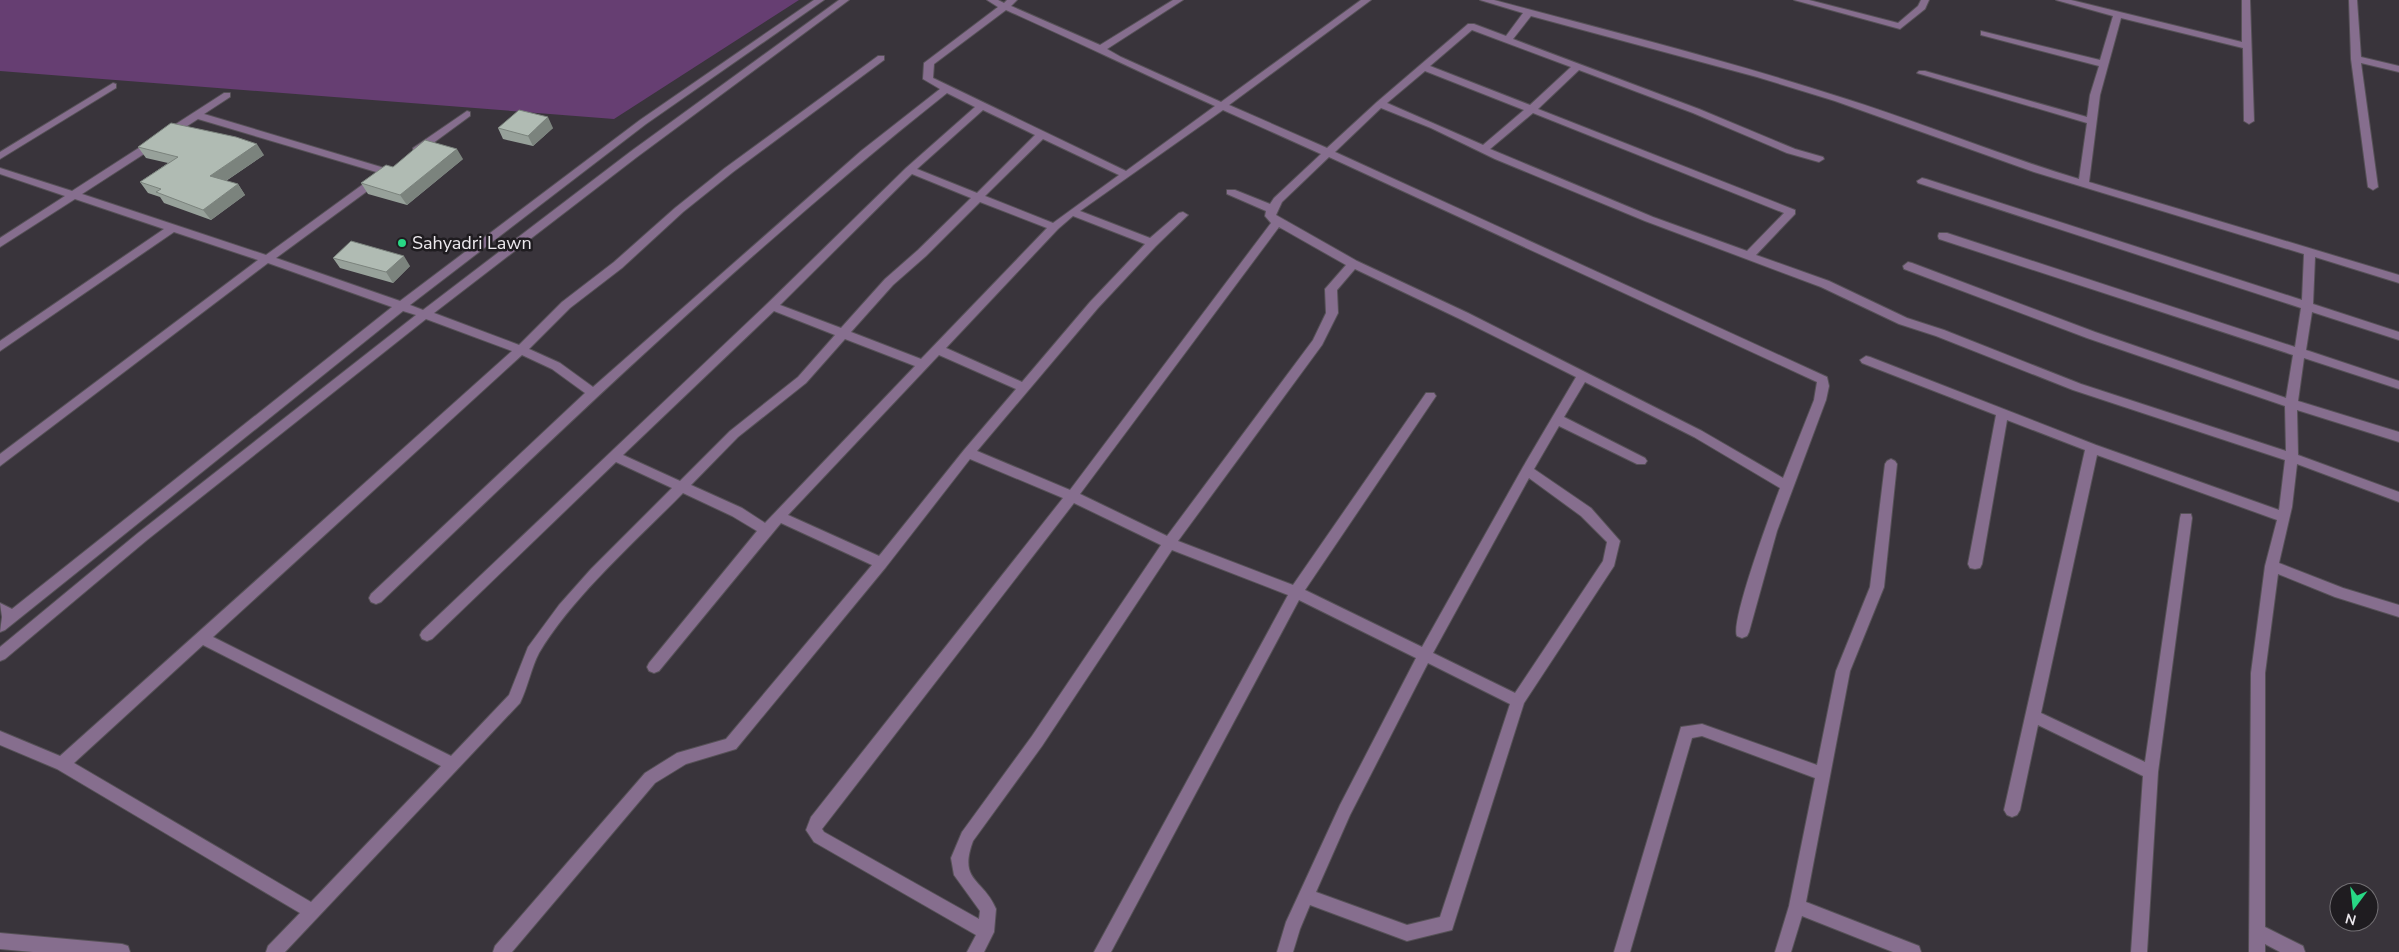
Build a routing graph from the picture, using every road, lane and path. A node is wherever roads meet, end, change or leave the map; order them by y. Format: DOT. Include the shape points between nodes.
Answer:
graph roads {
  1 [pos="820,0"];
  2 [pos="844,0"];
  3 [pos="991,0"];
  4 [pos="1179,0"];
  5 [pos="1366,0"];
  6 [pos="1484,0"];
  7 [pos="1798,0"];
  8 [pos="1925,0"];
  9 [pos="2060,0"];
  10 [pos="2246,0"];
  11 [pos="2353,0"];
  12 [pos="1009,3"];
  13 [pos="1529,12"];
  14 [pos="2118,14"];
  15 [pos="1984,33"];
  16 [pos="1508,39"];
  17 [pos="2247,46"];
  18 [pos="1101,49"];
  19 [pos="882,58"];
  20 [pos="2356,59"];
  21 [pos="2103,64"];
  22 [pos="1578,66"];
  23 [pos="1424,67"];
  24 [pos="2399,69"];
  25 [pos="1922,73"];
  26 [pos="113,86"];
  27 [pos="946,90"];
  28 [pos="227,94"];
  29 [pos="1380,104"];
  30 [pos="1224,105"];
  31 [pos="982,106"];
  32 [pos="1532,110"];
  33 [pos="467,114"];
  34 [pos="196,115"];
  35 [pos="2091,121"];
  36 [pos="2249,121"];
  37 [pos="1041,135"];
  38 [pos="1483,150"];
  39 [pos="1326,154"];
  40 [pos="411,155"];
  41 [pos="0,156"];
  42 [pos="1819,159"];
  43 [pos="910,170"];
  44 [pos="0,171"];
  45 [pos="1127,175"];
  46 [pos="1922,181"];
  47 [pos="2084,184"];
  48 [pos="2372,187"];
  49 [pos="1231,192"];
  50 [pos="74,195"];
  51 [pos="978,196"];
  52 [pos="1272,209"];
  53 [pos="1072,212"];
  54 [pos="1183,215"];
  55 [pos="1277,222"];
  56 [pos="1054,227"];
  57 [pos="172,228"];
  58 [pos="1943,236"];
  59 [pos="0,243"];
  60 [pos="1152,243"];
  61 [pos="2310,252"];
  62 [pos="1749,256"];
  63 [pos="267,259"];
  64 [pos="1353,264"];
  65 [pos="1908,266"];
  66 [pos="2399,279"];
  67 [pos="772,306"];
  68 [pos="2307,306"];
  69 [pos="400,307"];
  70 [pos="423,314"];
  71 [pos="842,334"];
  72 [pos="2399,336"];
  73 [pos="0,347"];
  74 [pos="522,349"];
  75 [pos="936,349"];
  76 [pos="2300,352"];
  77 [pos="1866,360"];
  78 [pos="922,364"];
  79 [pos="1583,375"];
  80 [pos="2399,386"];
  81 [pos="1024,388"];
  82 [pos="593,393"];
  83 [pos="1430,396"];
  84 [pos="2291,405"];
  85 [pos="2002,414"];
  86 [pos="1557,419"];
  87 [pos="2399,437"];
  88 [pos="2092,448"];
  89 [pos="968,454"];
  90 [pos="614,456"];
  91 [pos="2291,457"];
  92 [pos="0,460"];
  93 [pos="1641,461"];
  94 [pos="1891,464"];
  95 [pos="1527,470"];
  96 [pos="683,487"];
  97 [pos="1788,487"];
  98 [pos="1072,496"];
  99 [pos="2399,497"];
  100 [pos="780,516"];
  101 [pos="2284,516"];
  102 [pos="2186,518"];
  103 [pos="766,530"];
  104 [pos="1169,543"];
  105 [pos="882,563"];
  106 [pos="1975,564"];
  107 [pos="2272,566"];
  108 [pos="1296,592"];
  109 [pos="376,598"];
  110 [pos="2399,611"];
  111 [pos="6,612"];
  112 [pos="0,626"];
  113 [pos="1742,632"];
  114 [pos="427,636"];
  115 [pos="202,638"];
  116 [pos="0,654"];
  117 [pos="1425,656"];
  118 [pos="654,667"];
  119 [pos="1518,701"];
  120 [pos="2033,716"];
  121 [pos="0,738"];
  122 [pos="62,764"];
  123 [pos="452,764"];
  124 [pos="2151,772"];
  125 [pos="1823,774"];
  126 [pos="2012,810"];
  127 [pos="1306,896"];
  128 [pos="1797,906"];
  129 [pos="313,912"];
  130 [pos="2256,931"];
  131 [pos="986,932"];
  132 [pos="0,941"];
  133 [pos="82,950"];
  134 [pos="122,952"];
  135 [pos="274,952"];
  136 [pos="501,952"];
  137 [pos="975,952"];
  138 [pos="1102,952"];
  139 [pos="1285,952"];
  140 [pos="1622,952"];
  141 [pos="1783,952"];
  142 [pos="1913,952"];
  143 [pos="2139,952"];
  144 [pos="2257,952"];
  145 [pos="2298,952"];
  1 -- 69 [label="street" via="643,122"];
  2 -- 70 [label="street"];
  3 -- 12 [label="street"];
  4 -- 18 [label="street"];
  5 -- 30 [label="street"];
  6 -- 13 [label="street"];
  7 -- 8 [label="street" via="1900,26 1922,7"];
  9 -- 14 [label="street"];
  10 -- 17 [label="street"];
  11 -- 20 [label="street"];
  12 -- 18 [label="street"];
  12 -- 27 [label="street" via="929,63 928,79"];
  13 -- 16 [label="street"];
  13 -- 47 [label="street" via="1768,78"];
  14 -- 17 [label="street"];
  14 -- 21 [label="street"];
  15 -- 21 [label="street"];
  16 -- 22 [label="street"];
  16 -- 23 [label="street" via="1471,26"];
  17 -- 36 [label="street"];
  18 -- 30 [label="street"];
  19 -- 74 [label="street" via="679,210 618,265 566,305"];
  20 -- 24 [label="street"];
  20 -- 48 [label="street"];
  21 -- 35 [label="street"];
  22 -- 32 [label="street"];
  22 -- 42 [label="street"];
  23 -- 29 [label="street"];
  23 -- 32 [label="street"];
  25 -- 35 [label="street"];
  26 -- 41 [label="street"];
  27 -- 31 [label="street"];
  27 -- 82 [label="street" via="865,153"];
  28 -- 34 [label="street"];
  29 -- 38 [label="street"];
  29 -- 39 [label="street"];
  30 -- 39 [label="street"];
  30 -- 45 [label="street"];
  31 -- 37 [label="street"];
  31 -- 43 [label="street"];
  32 -- 38 [label="street"];
  32 -- 62 [label="street" via="1790,212"];
  33 -- 40 [label="street"];
  34 -- 50 [label="street"];
  34 -- 63 [label="street" via="391,169"];
  35 -- 47 [label="street"];
  37 -- 45 [label="street"];
  37 -- 51 [label="street"];
  38 -- 62 [label="street" via="1649,219"];
  39 -- 52 [label="street"];
  39 -- 97 [label="street" via="1443,204 1823,380 1824,388"];
  43 -- 51 [label="street"];
  43 -- 67 [label="street"];
  44 -- 50 [label="street"];
  45 -- 53 [label="street"];
  46 -- 68 [label="street"];
  47 -- 61 [label="street"];
  49 -- 52 [label="street"];
  50 -- 57 [label="street"];
  50 -- 59 [label="street"];
  51 -- 56 [label="street"];
  51 -- 71 [label="street" via="889,282"];
  52 -- 55 [label="street" via="1270,216"];
  53 -- 56 [label="street"];
  53 -- 60 [label="street"];
  54 -- 60 [label="street"];
  55 -- 64 [label="street"];
  55 -- 98 [label="street"];
  56 -- 75 [label="street"];
  57 -- 63 [label="street"];
  57 -- 73 [label="street"];
  58 -- 76 [label="street"];
  60 -- 81 [label="street"];
  61 -- 66 [label="street"];
  61 -- 68 [label="street"];
  62 -- 91 [label="street" via="1836,289 1903,321 2077,386"];
  63 -- 69 [label="street"];
  63 -- 92 [label="street"];
  64 -- 79 [label="street"];
  64 -- 104 [label="street" via="1331,289 1332,313 1318,342"];
  65 -- 84 [label="street" via="2022,311"];
  67 -- 71 [label="street"];
  67 -- 90 [label="street"];
  68 -- 72 [label="street"];
  68 -- 76 [label="street"];
  69 -- 70 [label="street"];
  69 -- 111 [label="street"];
  70 -- 74 [label="street"];
  70 -- 116 [label="street"];
  71 -- 78 [label="street"];
  71 -- 96 [label="street" via="802,380 734,434"];
  74 -- 82 [label="street" via="556,366"];
  74 -- 115 [label="street"];
  75 -- 78 [label="street"];
  75 -- 81 [label="street"];
  76 -- 80 [label="street"];
  76 -- 84 [label="street"];
  77 -- 85 [label="street"];
  78 -- 100 [label="street"];
  79 -- 86 [label="street"];
  79 -- 97 [label="street" via="1698,434"];
  81 -- 89 [label="street"];
  82 -- 109 [label="street"];
  83 -- 108 [label="street"];
  84 -- 87 [label="street"];
  84 -- 91 [label="street"];
  85 -- 88 [label="street"];
  85 -- 106 [label="street"];
  86 -- 93 [label="street"];
  86 -- 95 [label="street"];
  88 -- 101 [label="street"];
  88 -- 120 [label="street"];
  89 -- 98 [label="street"];
  89 -- 105 [label="street"];
  90 -- 96 [label="street"];
  90 -- 114 [label="street"];
  91 -- 99 [label="street"];
  91 -- 101 [label="street"];
  94 -- 125 [label="street" via="1877,587 1843,671"];
  95 -- 117 [label="street"];
  95 -- 119 [label="street" via="1586,512 1614,541 1610,562"];
  96 -- 103 [label="street" via="737,512"];
  96 -- 123 [label="street" via="564,609 533,651 516,699"];
  97 -- 113 [label="street" via="1751,593"];
  98 -- 104 [label="street"];
  98 -- 131 [label="street" via="816,822 814,830 820,837"];
  100 -- 103 [label="street"];
  100 -- 105 [label="street"];
  101 -- 107 [label="street"];
  102 -- 124 [label="street"];
  103 -- 118 [label="street"];
  104 -- 108 [label="street"];
  104 -- 131 [label="street" via="967,837 959,858 962,875 988,909"];
  105 -- 136 [label="street" via="731,744 682,758 650,778"];
  107 -- 110 [label="street" via="2340,593"];
  107 -- 130 [label="street" via="2258,673"];
  108 -- 117 [label="street"];
  108 -- 138 [label="street"];
  111 -- 112 [label="street"];
  115 -- 122 [label="street"];
  115 -- 123 [label="street"];
  117 -- 119 [label="street"];
  117 -- 127 [label="street" via="1345,810"];
  119 -- 127 [label="street" via="1446,924 1407,933"];
  120 -- 124 [label="street"];
  120 -- 126 [label="street"];
  121 -- 122 [label="street"];
  122 -- 129 [label="street"];
  123 -- 129 [label="street"];
  124 -- 143 [label="street"];
  125 -- 128 [label="street"];
  125 -- 140 [label="street" via="1702,730 1686,732"];
  127 -- 139 [label="street"];
  128 -- 141 [label="street"];
  128 -- 142 [label="street"];
  129 -- 135 [label="street"];
  130 -- 144 [label="street"];
  130 -- 145 [label="street"];
  131 -- 137 [label="street"];
  132 -- 133 [label="street"];
  133 -- 134 [label="street"];
}
